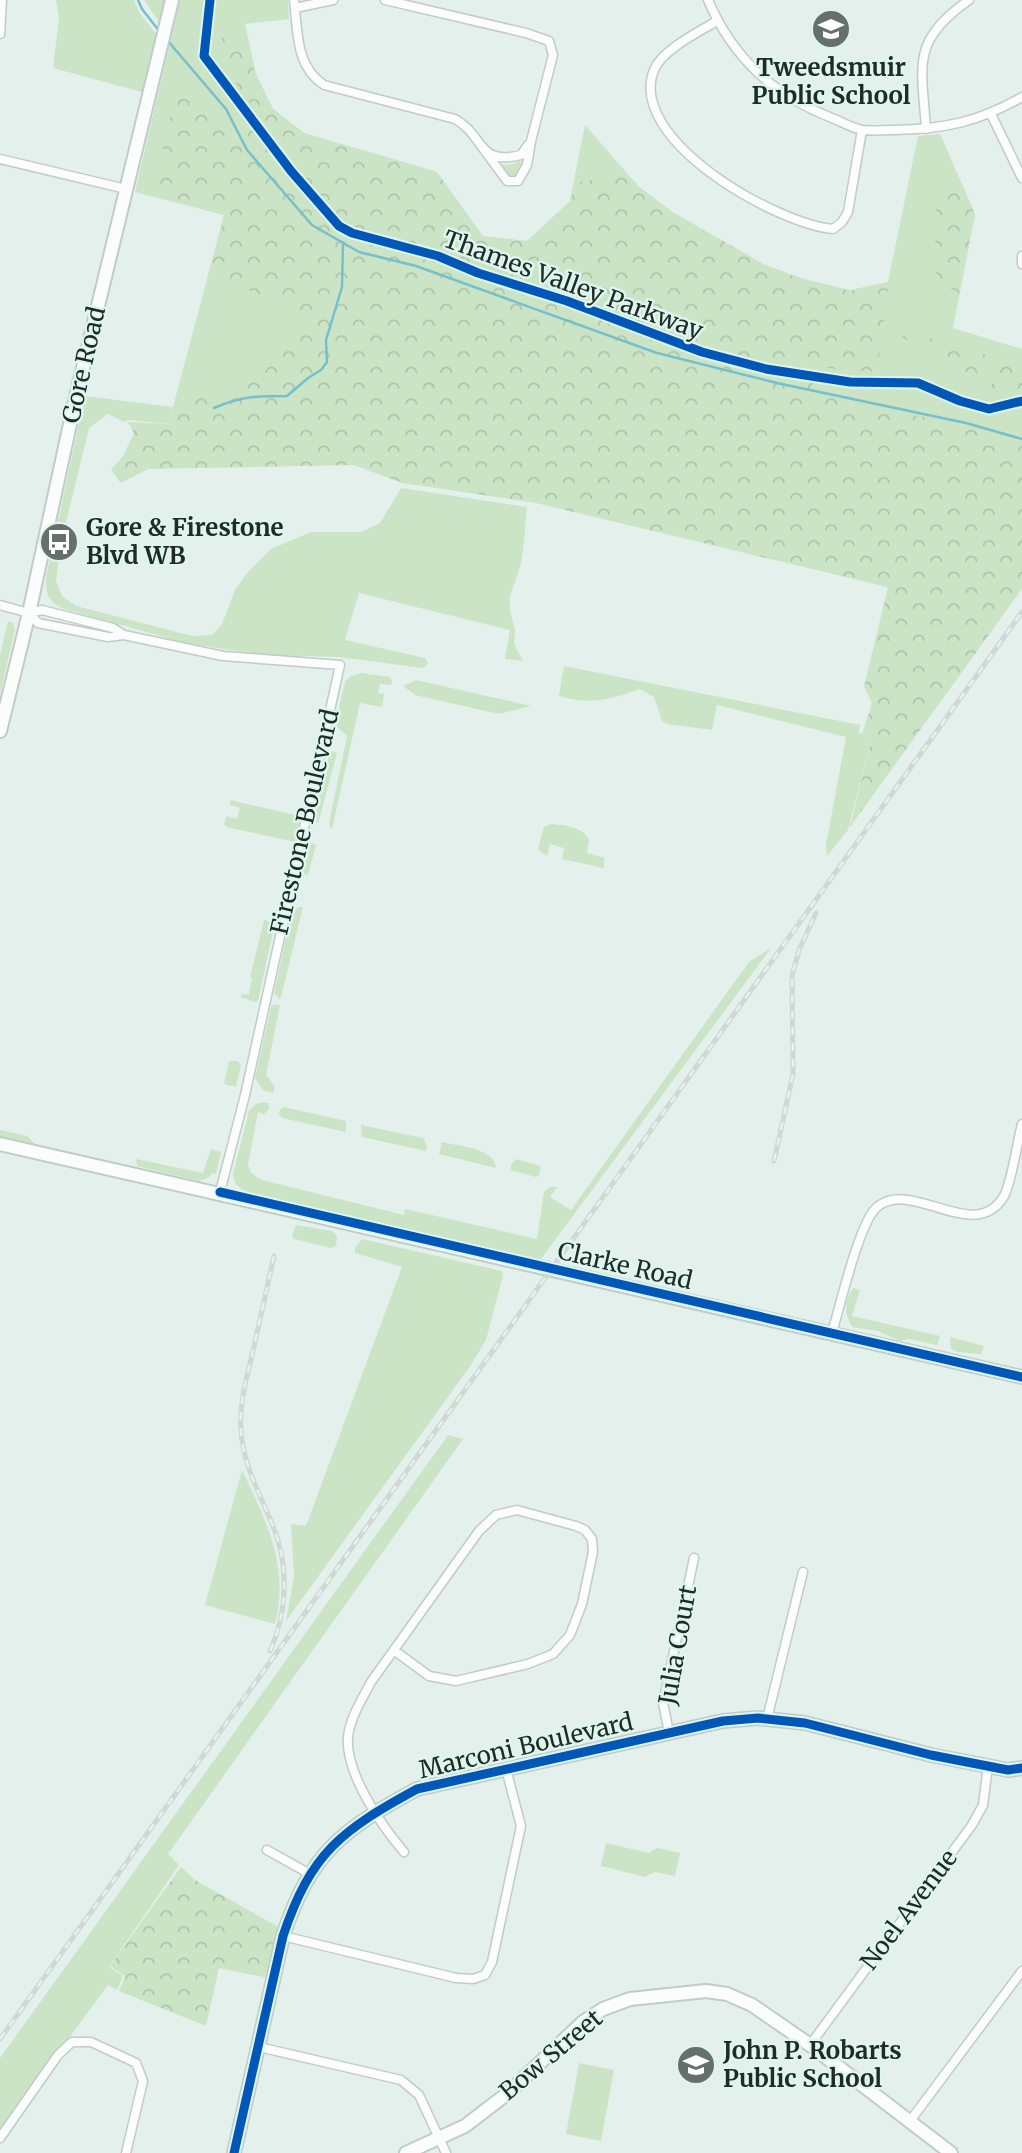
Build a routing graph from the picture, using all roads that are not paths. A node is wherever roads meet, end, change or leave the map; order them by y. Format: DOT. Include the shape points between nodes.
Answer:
graph roads {
  1 [pos="2,0"];
  2 [pos="172,0"];
  3 [pos="333,0"];
  4 [pos="385,0"];
  5 [pos="708,0"];
  6 [pos="969,0"];
  7 [pos="295,4"];
  8 [pos="717,21"];
  9 [pos="0,34"];
  10 [pos="1022,97"];
  11 [pos="991,114"];
  12 [pos="926,129"];
  13 [pos="862,130"];
  14 [pos="531,141"];
  15 [pos="479,143"];
  16 [pos="0,159"];
  17 [pos="1022,178"];
  18 [pos="126,189"];
  19 [pos="1022,256"];
  20 [pos="1022,264"];
  21 [pos="0,605"];
  22 [pos="29,613"];
  23 [pos="124,635"];
  24 [pos="0,731"];
  25 [pos="1022,1124"];
  26 [pos="0,1144"];
  27 [pos="220,1192"];
  28 [pos="832,1333"];
  29 [pos="1022,1377"];
  30 [pos="694,1558"];
  31 [pos="803,1572"];
  32 [pos="395,1651"];
  33 [pos="767,1719"];
  34 [pos="669,1732"];
  35 [pos="988,1766"];
  36 [pos="1022,1768"];
  37 [pos="506,1769"];
  38 [pos="375,1812"];
  39 [pos="267,1850"];
  40 [pos="404,1852"];
  41 [pos="310,1874"];
  42 [pos="283,1937"];
  43 [pos="1022,1971"];
  44 [pos="810,2045"];
  45 [pos="259,2047"];
  46 [pos="910,2121"];
  47 [pos="0,2138"];
  48 [pos="438,2139"];
  49 [pos="126,2153"];
  50 [pos="234,2153"];
  51 [pos="406,2153"];
  52 [pos="446,2153"];
  53 [pos="951,2153"];
  1 -- 9 [label="street"];
  2 -- 18 [label="main road, Gore Road"];
  3 -- 7 [label="street"];
  4 -- 14 [label="street" via="549,41 552,55"];
  5 -- 8 [label="street"];
  6 -- 12 [label="street" via="935,28 926,46 922,62"];
  7 -- 15 [label="street" via="303,62 313,78 324,85 454,119 466,125"];
  8 -- 13 [label="street" via="728,41 785,96"];
  8 -- 13 [label="street" via="676,46 654,68 649,96 663,128 734,189 781,215 833,229 848,212"];
  10 -- 11 [label="street"];
  11 -- 12 [label="street"];
  11 -- 17 [label="street"];
  12 -- 13 [label="street"];
  14 -- 15 [label="street" via="521,155 506,159 494,157"];
  14 -- 15 [label="street" via="527,165 518,181 507,181"];
  16 -- 18 [label="street"];
  18 -- 22 [label="main road, Gore Road"];
  19 -- 20 [label="street"];
  21 -- 22 [label="street, Firestone Boulevard"];
  22 -- 23 [label="street, Firestone Boulevard" via="42,610"];
  22 -- 23 [label="street, Firestone Boulevard" via="38,623 108,637"];
  22 -- 24 [label="main road, Gore Road"];
  23 -- 27 [label="street, Firestone Boulevard" via="223,656 340,665"];
  25 -- 28 [label="street" via="1005,1194 996,1207 976,1216 897,1198 877,1207 865,1224"];
  26 -- 27 [label="main road, Clarke Road"];
  27 -- 28 [label="main road, Clarke Road"];
  28 -- 29 [label="main road, Clarke Road"];
  30 -- 34 [label="street, Julia Court" via="663,1703"];
  31 -- 33 [label="street"];
  32 -- 32 [label="street" via="479,1531 496,1515 517,1510 576,1526 592,1539 582,1604 570,1635 553,1654 456,1681 429,1676"];
  32 -- 38 [label="street" via="357,1708 348,1739 354,1771"];
  33 -- 34 [label="main road, Marconi Boulevard" via="723,1721"];
  33 -- 35 [label="main road, Marconi Boulevard" via="804,1723"];
  34 -- 37 [label="main road, Marconi Boulevard"];
  35 -- 36 [label="main road, Marconi Boulevard"];
  35 -- 44 [label="street, Noel Avenue" via="983,1805 972,1825"];
  37 -- 38 [label="main road, Marconi Boulevard" via="417,1789"];
  37 -- 42 [label="street" via="521,1826 492,1962 485,1975 456,1978"];
  38 -- 40 [label="street"];
  38 -- 41 [label="main road, Marconi Boulevard" via="342,1836"];
  39 -- 41 [label="street"];
  41 -- 42 [label="main road, Marconi Boulevard"];
  42 -- 45 [label="main road, Marconi Boulevard"];
  43 -- 46 [label="street"];
  44 -- 46 [label="main road, Bow Street"];
  44 -- 48 [label="main road, Bow Street" via="752,2005 727,1994 706,1991 630,1999 583,2022 508,2093 465,2126"];
  45 -- 48 [label="street" via="401,2080 419,2095"];
  45 -- 50 [label="main road, Marconi Boulevard"];
  46 -- 53 [label="main road, Bow Street"];
  47 -- 49 [label="street" via="58,2055 72,2042 91,2042 136,2063 144,2081"];
  48 -- 51 [label="main road, Bow Street"];
  48 -- 52 [label="street"];
}
